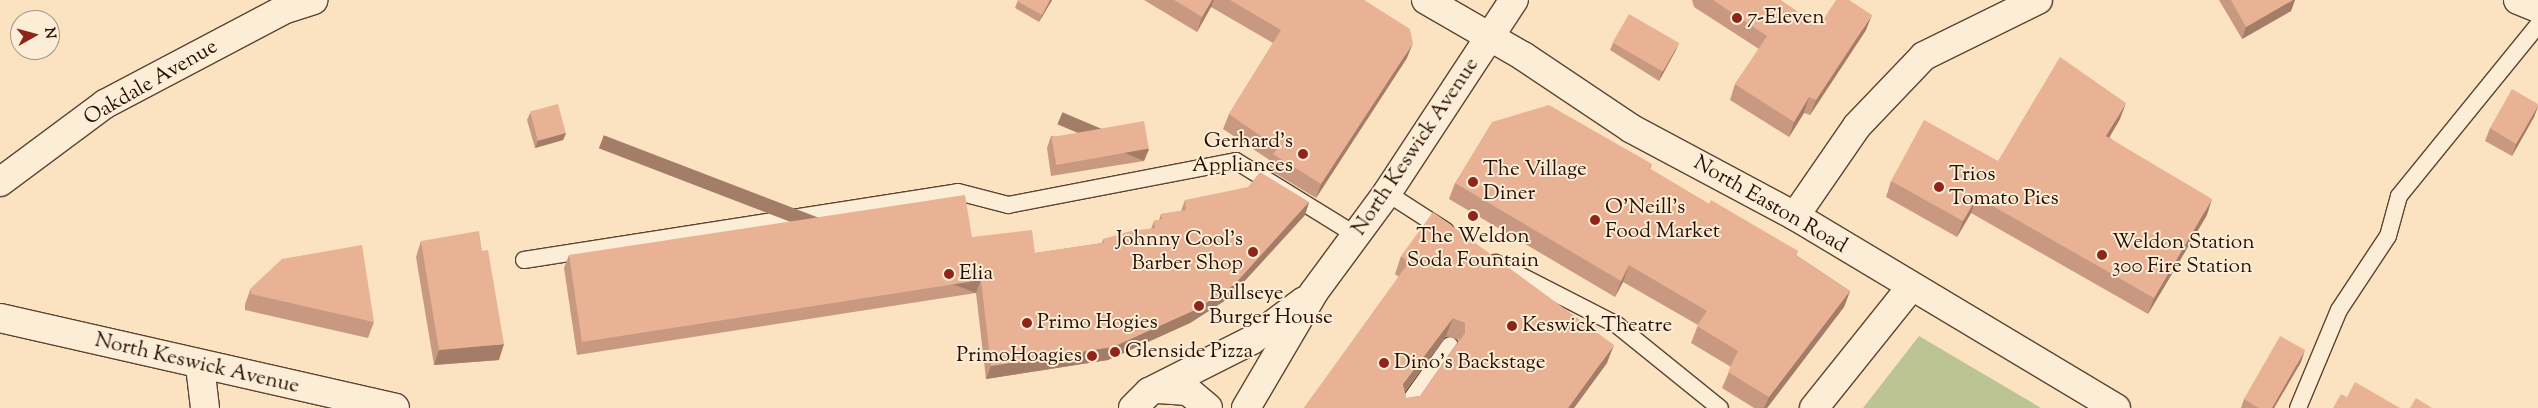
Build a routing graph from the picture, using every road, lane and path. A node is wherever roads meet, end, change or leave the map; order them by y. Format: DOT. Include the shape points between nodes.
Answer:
graph roads {
  1 [pos="313,0"];
  2 [pos="1426,0"];
  3 [pos="1514,0"];
  4 [pos="2038,0"];
  5 [pos="2518,0"];
  6 [pos="280,5"];
  7 [pos="2538,8"];
  8 [pos="2538,25"];
  9 [pos="1491,37"];
  10 [pos="0,182"];
  11 [pos="1387,193"];
  12 [pos="1795,216"];
  13 [pos="1356,235"];
  14 [pos="1460,240"];
  15 [pos="1482,255"];
  16 [pos="524,260"];
  17 [pos="1910,288"];
  18 [pos="1314,292"];
  19 [pos="0,318"];
  20 [pos="1450,344"];
  21 [pos="200,366"];
  22 [pos="1138,400"];
  23 [pos="204,408"];
  24 [pos="395,408"];
  25 [pos="1208,408"];
  26 [pos="1246,408"];
  27 [pos="1405,408"];
  28 [pos="1720,408"];
  29 [pos="1814,408"];
  30 [pos="2116,408"];
  31 [pos="2298,408"];
  1 -- 6 [label="street, Oakdale Avenue"];
  2 -- 9 [label="street, North Easton Road"];
  3 -- 9 [label="street, North Keswick Avenue"];
  4 -- 12 [label="street" via="1924,56 1857,126"];
  5 -- 7 [label="street"];
  6 -- 10 [label="street, Oakdale Avenue" via="105,104"];
  8 -- 31 [label="lane" via="2399,196 2388,236 2339,310"];
  9 -- 11 [label="street, North Keswick Avenue"];
  9 -- 12 [label="street, North Easton Road" via="1632,129"];
  11 -- 13 [label="street, North Keswick Avenue"];
  11 -- 14 [label="lane"];
  12 -- 17 [label="street, North Easton Road"];
  13 -- 16 [label="lane" via="1236,161 1008,205 958,192"];
  13 -- 18 [label="street, North Keswick Avenue"];
  15 -- 28 [label="lane" via="1617,325"];
  17 -- 29 [label="street"];
  17 -- 30 [label="street, North Easton Road"];
  18 -- 22 [label="street, North Keswick Avenue" via="1252,340"];
  18 -- 26 [label="street, North Keswick Avenue"];
  19 -- 21 [label="street, North Keswick Avenue"];
  20 -- 27 [label="lane"];
  21 -- 23 [label="street"];
  21 -- 24 [label="street, North Keswick Avenue"];
  22 -- 25 [label="street" via="1188,391"];
}
